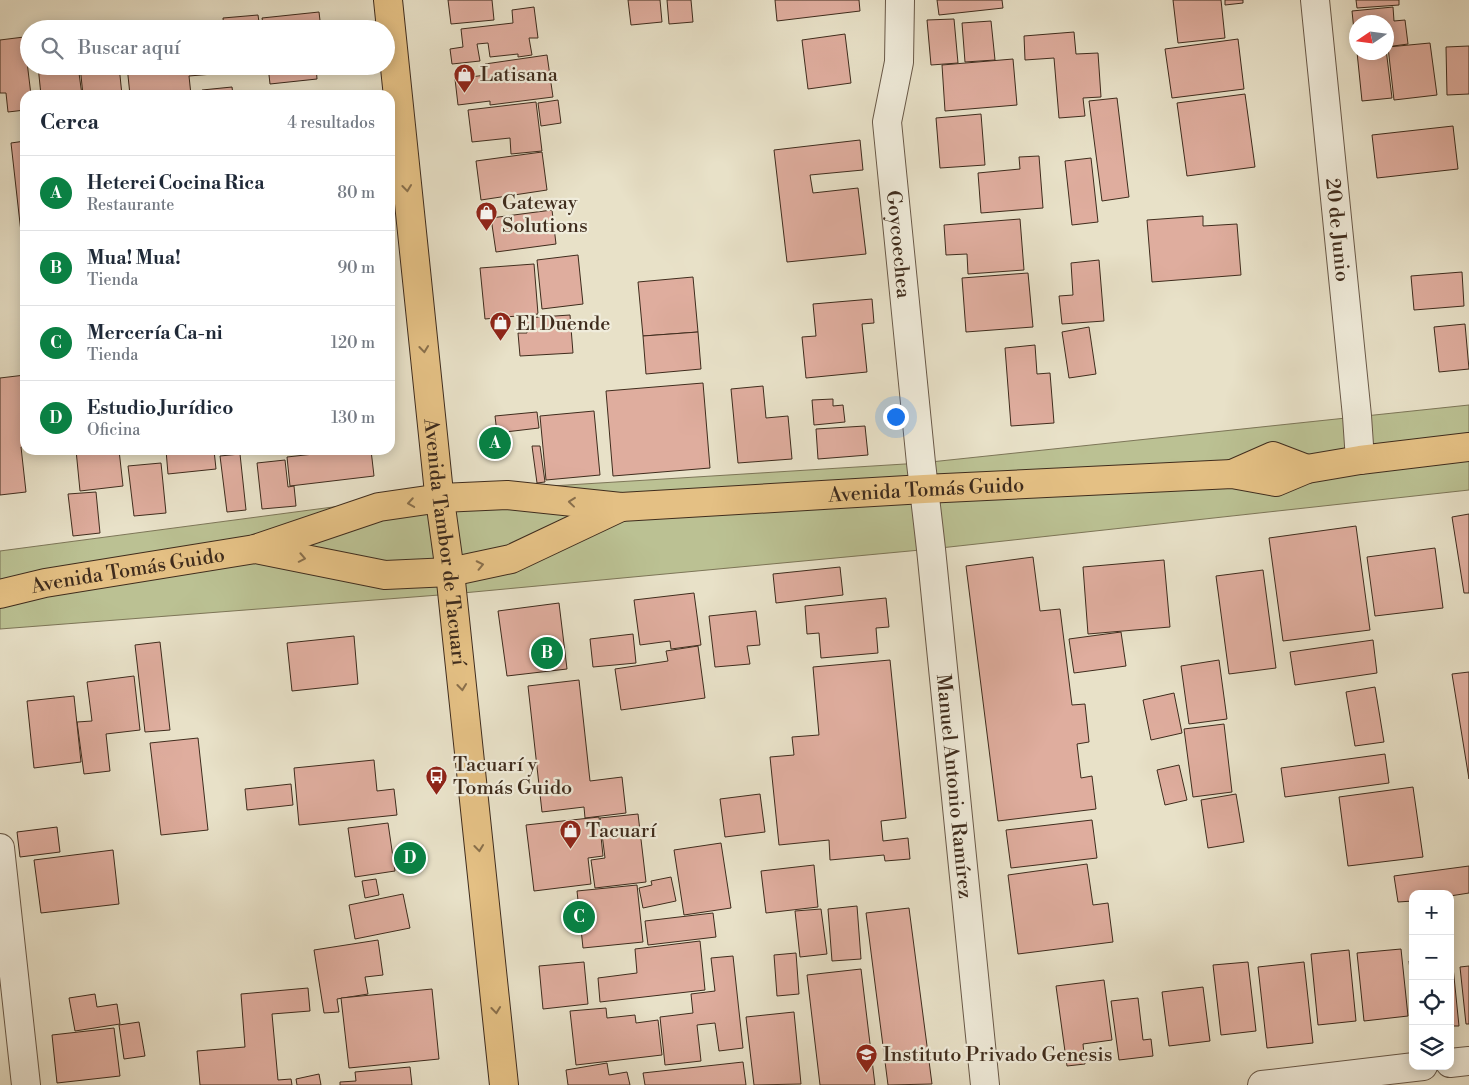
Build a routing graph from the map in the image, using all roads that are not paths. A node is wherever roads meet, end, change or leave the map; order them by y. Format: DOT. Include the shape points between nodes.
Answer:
graph roads {
  1 [pos="388,0"];
  2 [pos="900,0"];
  3 [pos="1315,0"];
  4 [pos="390,20"];
  5 [pos="395,66"];
  6 [pos="1469,447"];
  7 [pos="1360,460"];
  8 [pos="924,489"];
  9 [pos="441,498"];
  10 [pos="621,507"];
  11 [pos="255,549"];
  12 [pos="450,572"];
  13 [pos="0,594"];
  14 [pos="0,848"];
  15 [pos="1469,1061"];
  16 [pos="1454,1063"];
  17 [pos="1409,1068"];
  18 [pos="26,1085"];
  19 [pos="504,1085"];
  20 [pos="985,1085"];
  21 [pos="1262,1085"];
  1 -- 4 [label="main road, Avenida Tambor de Tacuarí, one-way"];
  2 -- 8 [label="street, Goycoechea" via="899,62 888,122"];
  3 -- 7 [label="street, 20 de Junio"];
  5 -- 9 [label="main road, Avenida Tambor de Tacuarí, one-way"];
  6 -- 7 [label="main road, Avenida Tomás Guido"];
  7 -- 8 [label="main road, Avenida Tomás Guido" via="1307,469 1276,482 1232,474"];
  8 -- 10 [label="main road, Avenida Tomás Guido"];
  8 -- 20 [label="street, Manuel Antonio Ramírez"];
  10 -- 9 [label="main road, Avenida Tomás Guido, one-way" via="507,495"];
  9 -- 11 [label="main road, Avenida Tomás Guido, one-way" via="379,508"];
  9 -- 12 [label="main road, Avenida Tambor de Tacuarí"];
  12 -- 10 [label="main road, Avenida Tomás Guido, one-way" via="511,559"];
  11 -- 12 [label="main road, Avenida Tomás Guido, one-way" via="385,575"];
  11 -- 13 [label="main road, Avenida Tomás Guido" via="45,583"];
  12 -- 19 [label="main road, Avenida Tambor de Tacuarí, one-way"];
  14 -- 18 [label="street"];
  15 -- 16 [label="street"];
  17 -- 21 [label="street"];
}
